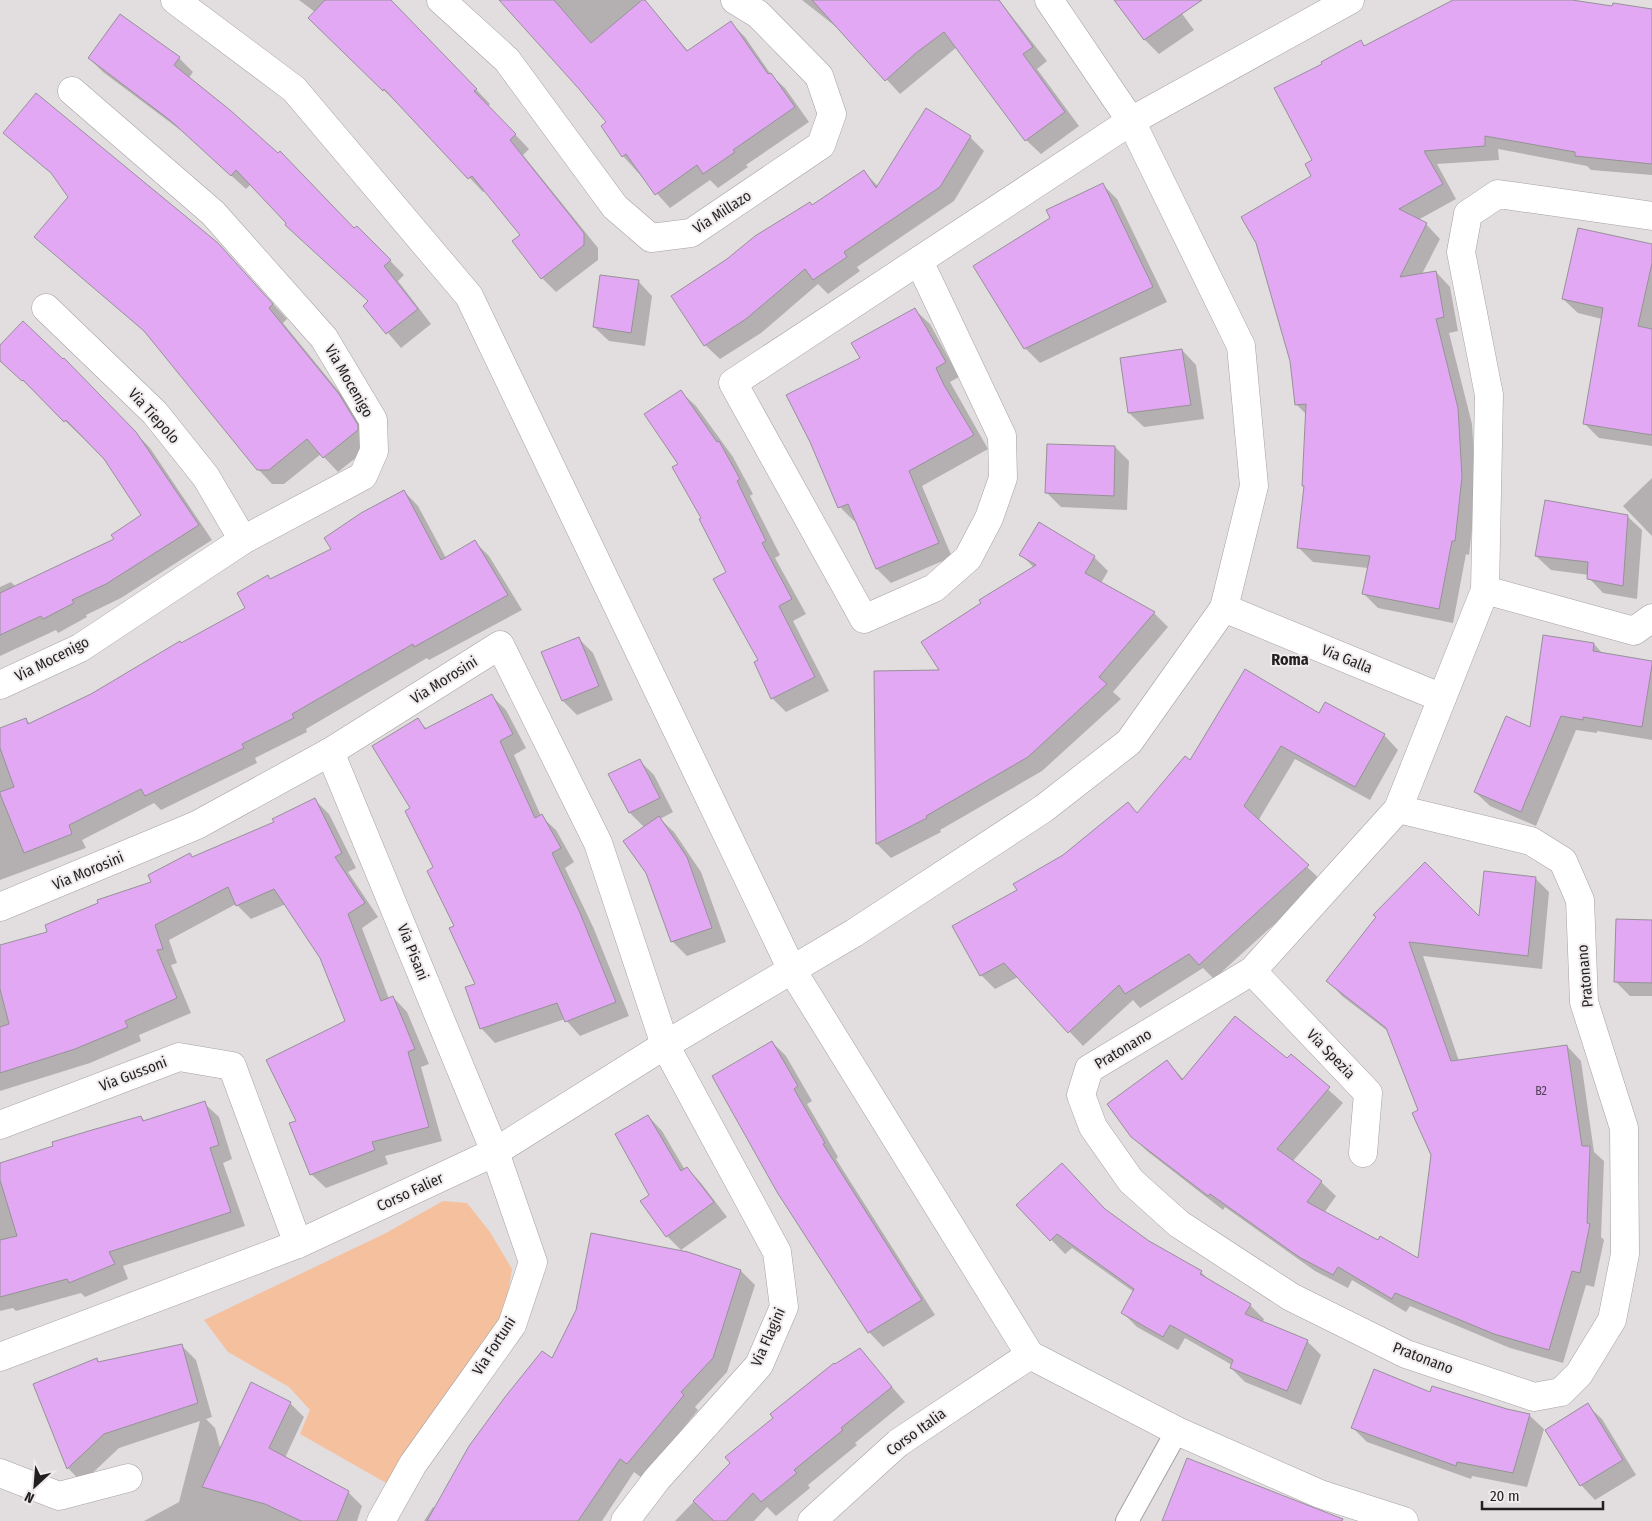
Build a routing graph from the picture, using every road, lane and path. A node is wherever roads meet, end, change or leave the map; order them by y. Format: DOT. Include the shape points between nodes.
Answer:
graph roads {
  1 [pos="175,0"];
  2 [pos="441,0"];
  3 [pos="735,0"];
  4 [pos="1049,0"];
  5 [pos="1350,0"];
  6 [pos="72,91"];
  7 [pos="1131,121"];
  8 [pos="1652,216"];
  9 [pos="919,261"];
  10 [pos="46,308"];
  11 [pos="243,540"];
  12 [pos="1486,590"];
  13 [pos="1224,608"];
  14 [pos="1652,618"];
  15 [pos="0,685"];
  16 [pos="1442,698"];
  17 [pos="330,752"];
  18 [pos="1398,809"];
  19 [pos="0,907"];
  20 [pos="792,970"];
  21 [pos="1252,971"];
  22 [pos="665,1045"];
  23 [pos="0,1125"];
  24 [pos="495,1152"];
  25 [pos="1363,1154"];
  26 [pos="298,1244"];
  27 [pos="1030,1355"];
  28 [pos="0,1357"];
  29 [pos="1178,1432"];
  30 [pos="0,1473"];
  31 [pos="128,1478"];
  32 [pos="1134,1519"];
  33 [pos="381,1521"];
  34 [pos="625,1521"];
  35 [pos="812,1521"];
  36 [pos="1404,1521"];
  1 -- 20 [label="street" via="294,89 469,296"];
  2 -- 3 [label="street, Via Millazo" via="507,60 615,207 651,238 691,234 821,145 832,114 819,76 758,14"];
  4 -- 7 [label="street"];
  5 -- 7 [label="street"];
  6 -- 11 [label="street, Via Mocenigo" via="213,213 324,338 373,420 374,451 363,476"];
  7 -- 9 [label="street"];
  7 -- 13 [label="street" via="1241,346 1254,486"];
  8 -- 12 [label="street" via="1498,194 1468,214 1461,252 1489,395"];
  9 -- 9 [label="street" via="1002,436 1003,478 989,518 968,558 934,588 864,619 733,383"];
  10 -- 11 [label="street, Via Tiepolo" via="155,413 206,477"];
  11 -- 15 [label="street, Via Mocenigo" via="80,648"];
  12 -- 14 [label="street" via="1634,631"];
  12 -- 16 [label="street"];
  13 -- 16 [label="street, Via Galla"];
  13 -- 20 [label="street, Corso Falier" via="1129,742 1043,809"];
  16 -- 18 [label="street"];
  17 -- 19 [label="street, Via Morosini" via="197,825"];
  17 -- 22 [label="street, Via Morosini" via="500,645 598,844"];
  17 -- 24 [label="street, Via Pisani"];
  18 -- 21 [label="street, Pratonano"];
  18 -- 21 [label="street, Pratonano" via="1530,841 1563,861 1580,900 1584,1002 1624,1128 1625,1254 1612,1320 1579,1374 1561,1392 1534,1397 1406,1354 1291,1296 1179,1224 1131,1181 1093,1128 1081,1095 1090,1069"];
  20 -- 22 [label="street, Corso Falier"];
  20 -- 27 [label="street"];
  21 -- 25 [label="street, Via Spezia" via="1368,1093"];
  22 -- 24 [label="street, Corso Falier"];
  22 -- 34 [label="street, Via Flagini" via="777,1252 784,1307 759,1365"];
  23 -- 26 [label="street, Via Gussoni" via="180,1057 232,1066"];
  24 -- 26 [label="street, Corso Falier"];
  24 -- 33 [label="street, Via Fortuni" via="532,1262 512,1324 413,1464"];
  26 -- 28 [label="street, Corso Falier"];
  27 -- 29 [label="street"];
  27 -- 35 [label="street, Corso Italia" via="898,1443"];
  29 -- 32 [label="lane"];
  29 -- 36 [label="street" via="1320,1494"];
  30 -- 31 [label="street" via="59,1496"];
}
